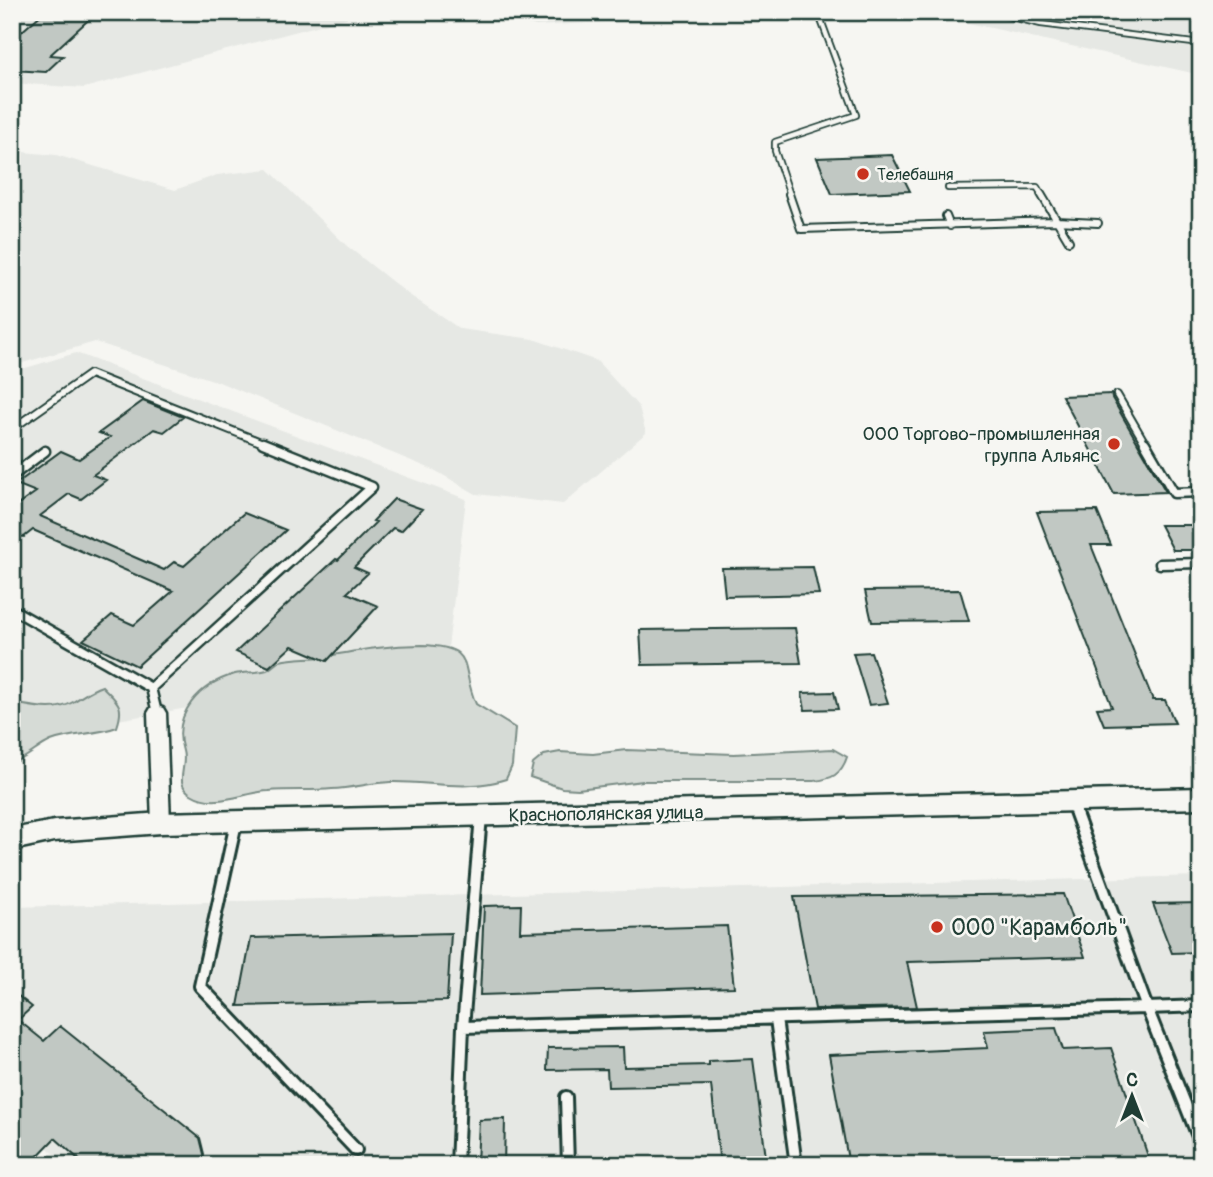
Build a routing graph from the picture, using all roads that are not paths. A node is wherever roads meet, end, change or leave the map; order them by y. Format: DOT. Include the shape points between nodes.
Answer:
graph roads {
  1 [pos="818,12"];
  2 [pos="990,12"];
  3 [pos="1201,44"];
  4 [pos="948,188"];
  5 [pos="946,216"];
  6 [pos="1056,221"];
  7 [pos="1098,223"];
  8 [pos="950,226"];
  9 [pos="1069,241"];
  10 [pos="1118,395"];
  11 [pos="12,429"];
  12 [pos="45,451"];
  13 [pos="12,476"];
  14 [pos="1201,492"];
  15 [pos="1201,563"];
  16 [pos="1160,564"];
  17 [pos="12,609"];
  18 [pos="151,688"];
  19 [pos="157,713"];
  20 [pos="1201,798"];
  21 [pos="1072,802"];
  22 [pos="481,816"];
  23 [pos="161,823"];
  24 [pos="236,823"];
  25 [pos="12,840"];
  26 [pos="1201,1006"];
  27 [pos="1147,1008"];
  28 [pos="776,1019"];
  29 [pos="463,1027"];
  30 [pos="566,1097"];
  31 [pos="1201,1144"];
  32 [pos="356,1150"];
  33 [pos="457,1165"];
  34 [pos="568,1165"];
  35 [pos="796,1165"];
  1 -- 8 [label="lane" via="856,115 775,142 801,229"];
  2 -- 3 [label="lane" via="1041,24"];
  4 -- 6 [label="lane" via="1037,187"];
  5 -- 8 [label="lane"];
  6 -- 7 [label="lane"];
  6 -- 8 [label="lane"];
  6 -- 9 [label="lane"];
  10 -- 14 [label="lane" via="1174,493"];
  11 -- 18 [label="lane" via="90,374 372,487"];
  12 -- 13 [label="lane"];
  15 -- 16 [label="lane"];
  17 -- 18 [label="lane"];
  18 -- 19 [label="lane"];
  19 -- 23 [label="street"];
  20 -- 21 [label="main road, Краснополянская улица"];
  21 -- 22 [label="main road, Краснополянская улица"];
  21 -- 27 [label="lane"];
  22 -- 24 [label="main road, Краснополянская улица"];
  22 -- 29 [label="lane"];
  23 -- 24 [label="main road, Краснополянская улица"];
  23 -- 25 [label="main road, Краснополянская улица" via="54,831"];
  24 -- 32 [label="lane" via="200,986"];
  26 -- 27 [label="lane"];
  27 -- 28 [label="lane"];
  27 -- 31 [label="lane"];
  28 -- 29 [label="lane"];
  28 -- 35 [label="lane"];
  29 -- 33 [label="lane"];
  30 -- 34 [label="lane"];
}
